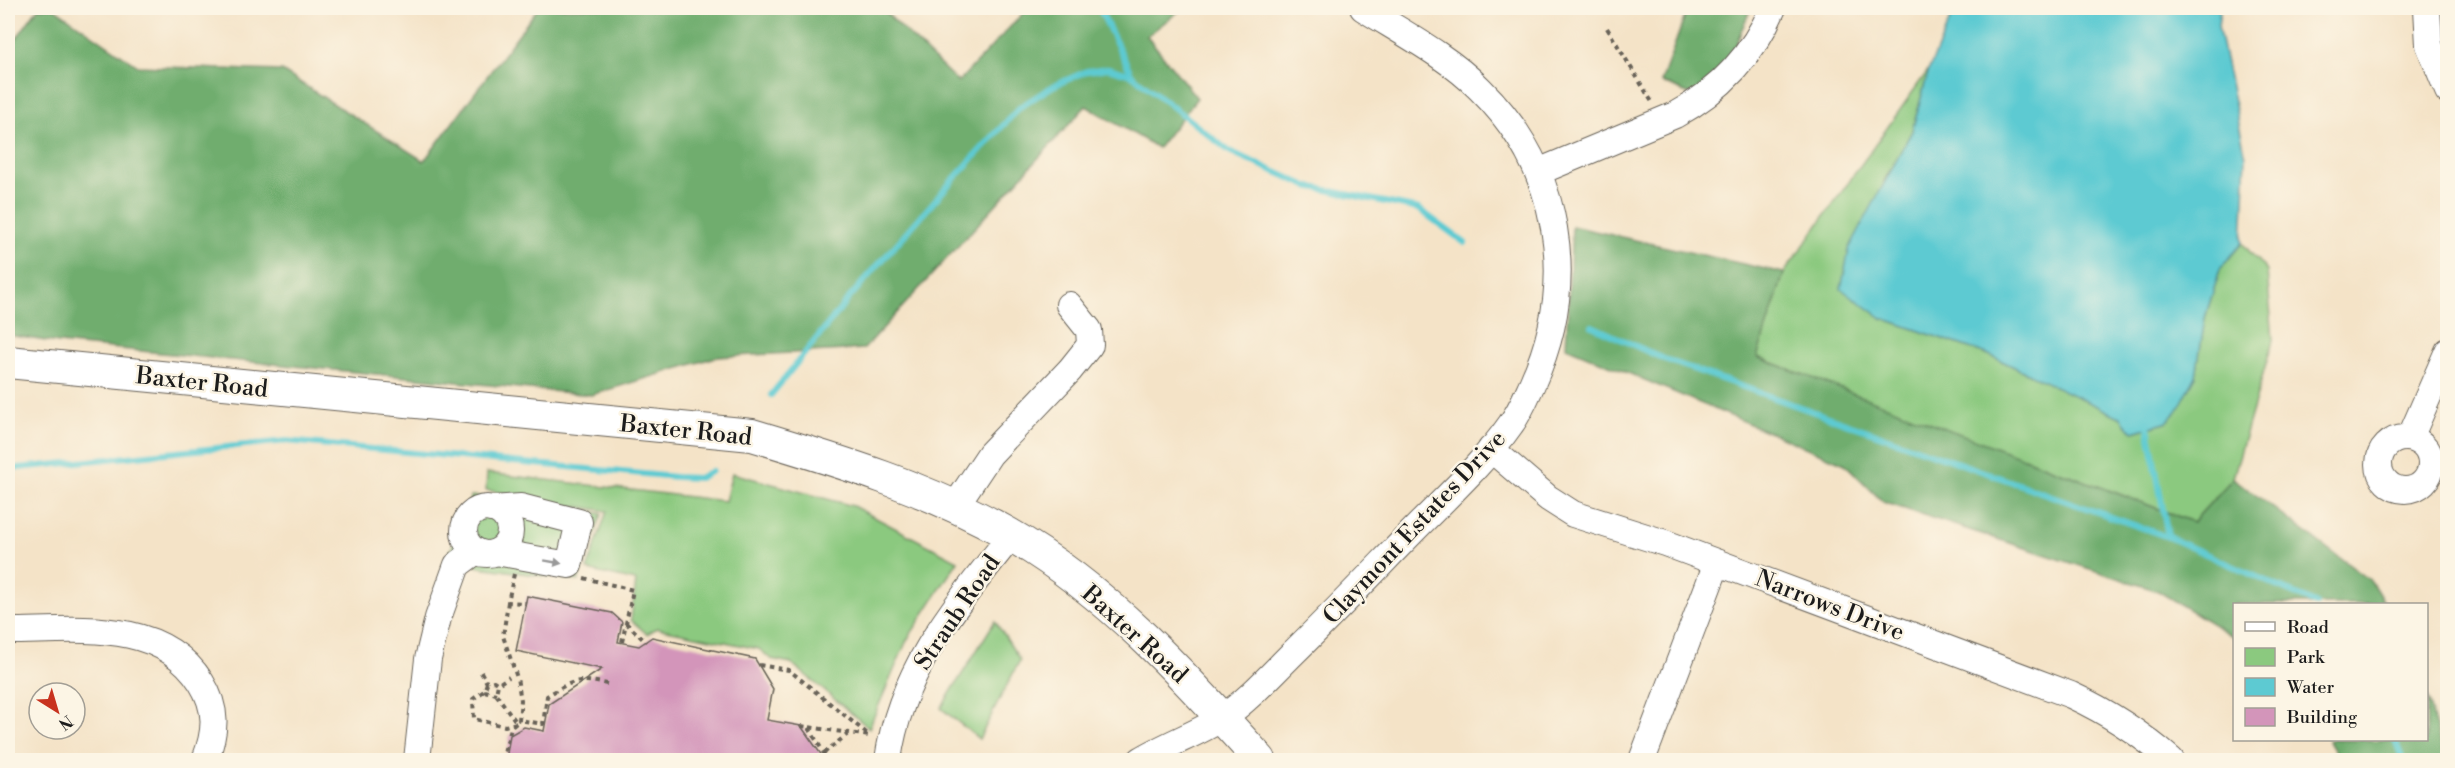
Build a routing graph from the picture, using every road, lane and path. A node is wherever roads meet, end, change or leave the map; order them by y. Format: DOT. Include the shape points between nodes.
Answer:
graph roads {
  1 [pos="1363,8"];
  2 [pos="1773,8"];
  3 [pos="2427,8"];
  4 [pos="1607,28"];
  5 [pos="2448,91"];
  6 [pos="1656,110"];
  7 [pos="1538,172"];
  8 [pos="1069,305"];
  9 [pos="2448,351"];
  10 [pos="8,362"];
  11 [pos="2410,438"];
  12 [pos="1491,449"];
  13 [pos="954,508"];
  14 [pos="491,509"];
  15 [pos="1011,536"];
  16 [pos="496,553"];
  17 [pos="1717,563"];
  18 [pos="568,565"];
  19 [pos="508,602"];
  20 [pos="526,603"];
  21 [pos="626,623"];
  22 [pos="8,631"];
  23 [pos="621,642"];
  24 [pos="646,642"];
  25 [pos="759,665"];
  26 [pos="481,672"];
  27 [pos="509,676"];
  28 [pos="487,683"];
  29 [pos="498,684"];
  30 [pos="607,684"];
  31 [pos="484,691"];
  32 [pos="496,694"];
  33 [pos="1222,718"];
  34 [pos="518,722"];
  35 [pos="801,726"];
  36 [pos="809,728"];
  37 [pos="848,733"];
  38 [pos="824,753"];
  39 [pos="205,760"];
  40 [pos="417,760"];
  41 [pos="502,760"];
  42 [pos="828,760"];
  43 [pos="888,760"];
  44 [pos="1141,760"];
  45 [pos="1260,760"];
  46 [pos="1642,760"];
  47 [pos="2171,760"];
  1 -- 7 [label="street, Claymont Estates Drive" via="1479,87 1517,134"];
  2 -- 7 [label="street" via="1744,59 1723,84 1695,104"];
  3 -- 5 [label="street" via="2430,45"];
  4 -- 6 [label="path"];
  7 -- 12 [label="street, Claymont Estates Drive" via="1558,247 1559,288 1553,327 1526,396 1512,423"];
  8 -- 13 [label="street" via="1089,330 1090,345 990,454"];
  9 -- 11 [label="street"];
  10 -- 13 [label="main road, Baxter Road" via="752,435 848,464"];
  12 -- 17 [label="street, Narrows Drive" via="1573,514"];
  12 -- 33 [label="street, Claymont Estates Drive" via="1311,636"];
  13 -- 15 [label="main road, Baxter Road"];
  14 -- 16 [label="street" via="507,519 510,532 506,544"];
  14 -- 16 [label="street" via="474,512 465,525 466,540"];
  14 -- 18 [label="street" via="521,507 579,522"];
  15 -- 33 [label="main road, Baxter Road" via="1066,573 1122,619 1169,661"];
  15 -- 43 [label="street, Straub Road" via="957,604 916,666"];
  16 -- 18 [label="street, one-way"];
  16 -- 19 [label="path"];
  16 -- 40 [label="street" via="457,565 428,659"];
  17 -- 46 [label="street"];
  17 -- 47 [label="street, Narrows Drive" via="2071,695 2104,710"];
  18 -- 21 [label="path" via="579,577 633,590"];
  19 -- 20 [label="path"];
  19 -- 34 [label="path" via="503,636 517,678"];
  21 -- 23 [label="path"];
  21 -- 24 [label="path"];
  22 -- 39 [label="street" via="113,630 169,649 191,666 215,715 213,740"];
  25 -- 37 [label="path" via="789,670 870,736"];
  26 -- 28 [label="path"];
  27 -- 29 [label="path"];
  28 -- 29 [label="path"];
  28 -- 31 [label="path"];
  29 -- 32 [label="path"];
  30 -- 34 [label="path" via="573,680 547,696 543,724"];
  31 -- 32 [label="path"];
  31 -- 34 [label="path" via="473,699 474,719 505,726"];
  32 -- 34 [label="path"];
  33 -- 44 [label="street, Claymont Estates Drive"];
  33 -- 45 [label="main road, Baxter Road"];
  34 -- 41 [label="path" via="511,728"];
  35 -- 36 [label="path"];
  36 -- 37 [label="path"];
  36 -- 38 [label="path"];
  37 -- 38 [label="path"];
  38 -- 42 [label="path"];
}
